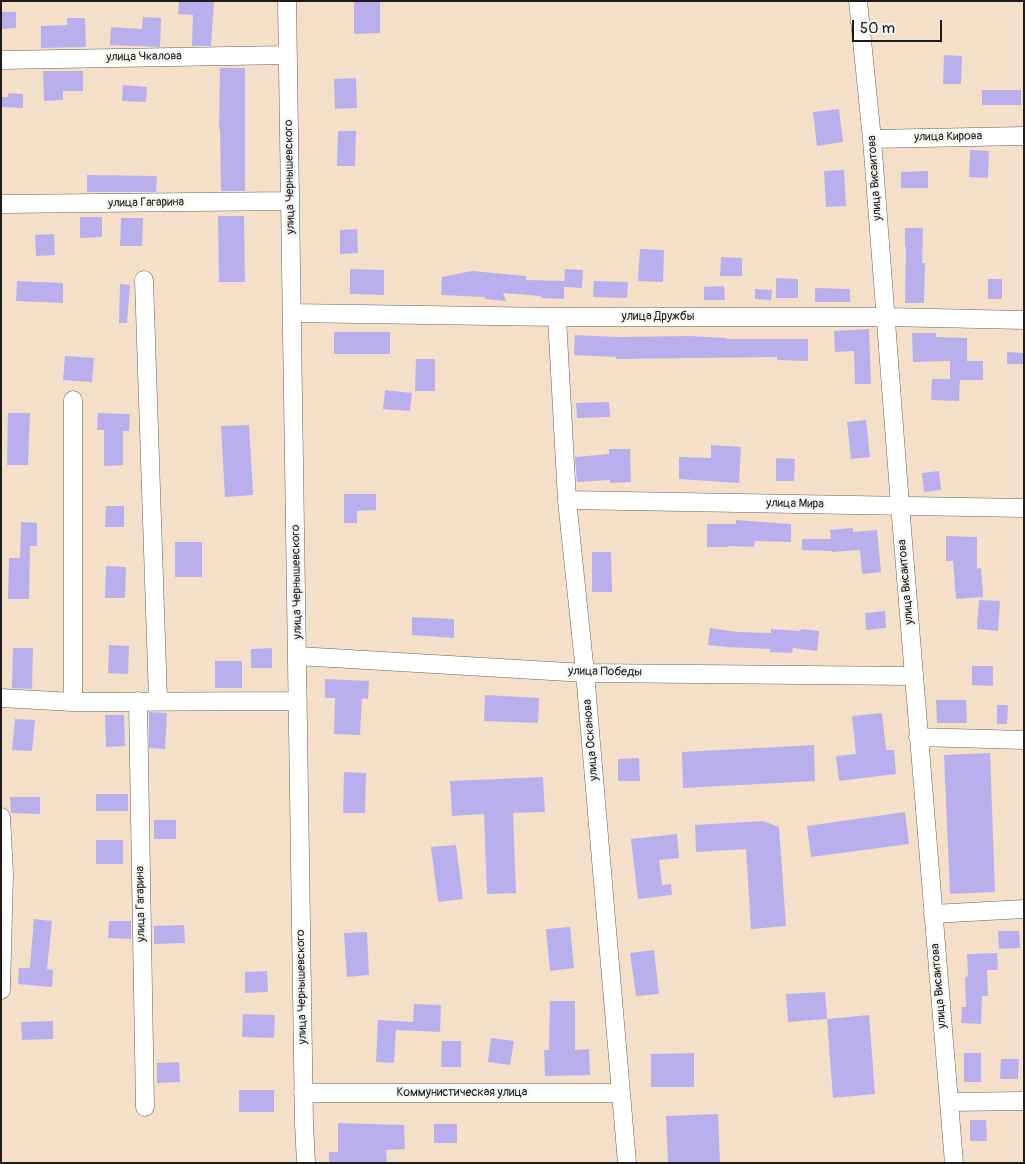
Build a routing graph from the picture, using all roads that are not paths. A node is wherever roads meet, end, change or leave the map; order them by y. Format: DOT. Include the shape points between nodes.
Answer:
graph roads {
  1 [pos="287,1"];
  2 [pos="858,1"];
  3 [pos="288,55"];
  4 [pos="1,60"];
  5 [pos="1024,136"];
  6 [pos="872,139"];
  7 [pos="290,201"];
  8 [pos="1,204"];
  9 [pos="144,280"];
  10 [pos="292,313"];
  11 [pos="557,317"];
  12 [pos="886,317"];
  13 [pos="1024,320"];
  14 [pos="73,400"];
  15 [pos="567,500"];
  16 [pos="900,505"];
  17 [pos="1024,508"];
  18 [pos="298,656"];
  19 [pos="586,673"];
  20 [pos="913,676"];
  21 [pos="1,698"];
  22 [pos="138,700"];
  23 [pos="158,700"];
  24 [pos="298,701"];
  25 [pos="73,702"];
  26 [pos="918,737"];
  27 [pos="1024,740"];
  28 [pos="1,817"];
  29 [pos="1024,909"];
  30 [pos="933,914"];
  31 [pos="1,990"];
  32 [pos="303,1093"];
  33 [pos="621,1093"];
  34 [pos="1024,1101"];
  35 [pos="949,1102"];
  36 [pos="145,1107"];
  37 [pos="306,1163"];
  38 [pos="628,1163"];
  39 [pos="954,1163"];
  1 -- 3 [label="street, улица Чернышевского"];
  2 -- 6 [label="street, улица Висаитова"];
  3 -- 4 [label="street, улица Чкалова"];
  3 -- 7 [label="street, улица Чернышевского"];
  5 -- 6 [label="street, улица Кирова"];
  6 -- 12 [label="street, улица Висаитова"];
  7 -- 8 [label="street, улица Гагарина"];
  7 -- 10 [label="street, улица Чернышевского"];
  9 -- 23 [label="street"];
  10 -- 11 [label="street, улица Дружбы"];
  10 -- 18 [label="street, улица Чернышевского"];
  11 -- 12 [label="street, улица Дружбы"];
  11 -- 15 [label="street, улица Осканова"];
  12 -- 13 [label="street, улица Дружбы"];
  12 -- 16 [label="street, улица Висаитова"];
  14 -- 25 [label="street"];
  15 -- 16 [label="street, улица Мира"];
  15 -- 19 [label="street, улица Осканова"];
  16 -- 17 [label="street, улица Мира"];
  16 -- 20 [label="street, улица Висаитова"];
  18 -- 19 [label="street, улица Победы"];
  18 -- 24 [label="street, улица Чернышевского"];
  19 -- 20 [label="street, улица Победы"];
  19 -- 33 [label="street, улица Осканова"];
  20 -- 26 [label="street, улица Висаитова"];
  21 -- 25 [label="street"];
  22 -- 23 [label="street"];
  22 -- 25 [label="street"];
  22 -- 36 [label="street, улица Гагарина"];
  23 -- 24 [label="street"];
  24 -- 32 [label="street, улица Чернышевского"];
  26 -- 27 [label="street"];
  26 -- 30 [label="street, улица Висаитова"];
  28 -- 31 [label="street" via="4,874"];
  29 -- 30 [label="street"];
  30 -- 35 [label="street, улица Висаитова"];
  32 -- 33 [label="street, Коммунистическая улица"];
  32 -- 37 [label="street, улица Чернышевского"];
  33 -- 38 [label="street, улица Осканова"];
  34 -- 35 [label="street"];
  35 -- 39 [label="street, улица Висаитова"];
}
